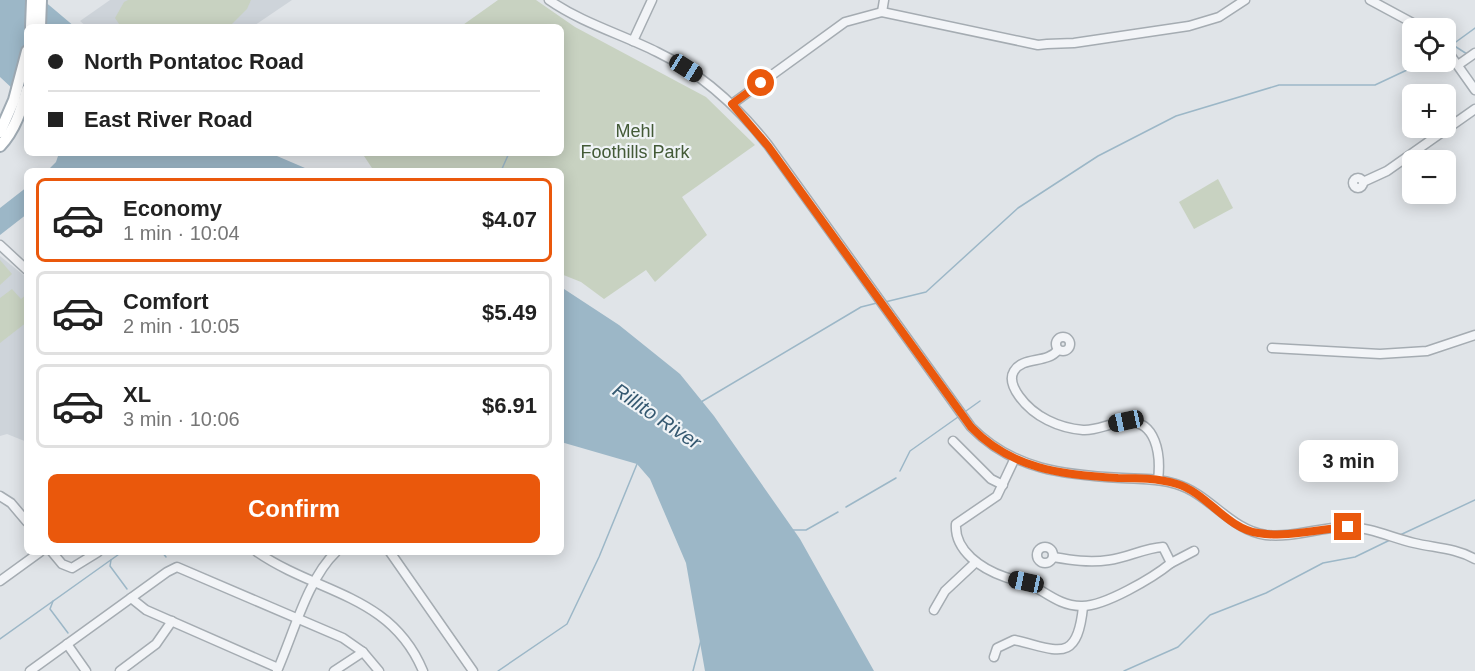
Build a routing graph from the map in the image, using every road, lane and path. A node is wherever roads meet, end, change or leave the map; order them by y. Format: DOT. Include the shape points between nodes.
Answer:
graph roads {
  1 [pos="32,0"];
  2 [pos="41,0"];
  3 [pos="549,0"];
  4 [pos="652,0"];
  5 [pos="884,0"];
  6 [pos="1245,0"];
  7 [pos="1370,0"];
  8 [pos="882,12"];
  9 [pos="1403,18"];
  10 [pos="31,24"];
  11 [pos="40,24"];
  12 [pos="633,41"];
  13 [pos="1475,54"];
  14 [pos="1456,62"];
  15 [pos="1458,65"];
  16 [pos="24,69"];
  17 [pos="1475,90"];
  18 [pos="24,95"];
  19 [pos="18,104"];
  20 [pos="732,104"];
  21 [pos="1475,109"];
  22 [pos="0,132"];
  23 [pos="0,146"];
  24 [pos="1363,182"];
  25 [pos="0,245"];
  26 [pos="24,267"];
  27 [pos="1475,335"];
  28 [pos="1272,348"];
  29 [pos="1058,350"];
  30 [pos="953,441"];
  31 [pos="1014,460"];
  32 [pos="1158,480"];
  33 [pos="1003,485"];
  34 [pos="0,496"];
  35 [pos="24,518"];
  36 [pos="1194,551"];
  37 [pos="36,555"];
  38 [pos="55,555"];
  39 [pos="94,555"];
  40 [pos="262,555"];
  41 [pos="334,555"];
  42 [pos="392,555"];
  43 [pos="1053,556"];
  44 [pos="1475,559"];
  45 [pos="976,562"];
  46 [pos="1171,562"];
  47 [pos="0,581"];
  48 [pos="316,582"];
  49 [pos="131,598"];
  50 [pos="1083,607"];
  51 [pos="934,610"];
  52 [pos="299,619"];
  53 [pos="172,621"];
  54 [pos="67,644"];
  55 [pos="363,652"];
  56 [pos="994,657"];
  57 [pos="277,669"];
  58 [pos="30,671"];
  59 [pos="86,671"];
  60 [pos="120,671"];
  61 [pos="334,671"];
  62 [pos="379,671"];
  63 [pos="423,671"];
  64 [pos="473,671"];
  1 -- 10 [label="main road"];
  2 -- 11 [label="main road"];
  3 -- 12 [label="street" via="578,18"];
  4 -- 12 [label="street"];
  5 -- 8 [label="street"];
  6 -- 8 [label="street" via="1219,17 1189,26 1047,45"];
  7 -- 9 [label="street"];
  8 -- 20 [label="street" via="845,22"];
  12 -- 20 [label="street" via="677,62"];
  13 -- 15 [label="street"];
  14 -- 15 [label="street"];
  15 -- 17 [label="street"];
  16 -- 19 [label="main road"];
  18 -- 19 [label="main road"];
  19 -- 22 [label="main road"];
  19 -- 23 [label="main road" via="9,137"];
  20 -- 31 [label="street" via="768,146 971,427"];
  21 -- 24 [label="street" via="1387,171"];
  25 -- 26 [label="street"];
  27 -- 28 [label="street" via="1427,351 1380,354"];
  29 -- 32 [label="street" via="1049,358 1023,363 1015,369 1013,387 1024,403 1059,426 1085,430 1126,421 1144,427 1159,450"];
  30 -- 33 [label="street" via="991,479"];
  31 -- 32 [label="street" via="1065,474"];
  31 -- 33 [label="street"];
  32 -- 44 [label="street" via="1192,490 1253,533 1279,536 1328,528 1363,529"];
  33 -- 45 [label="street" via="987,505 956,524 960,545"];
  34 -- 35 [label="street"];
  36 -- 46 [label="street"];
  37 -- 47 [label="street"];
  38 -- 39 [label="street" via="68,568 79,566"];
  40 -- 48 [label="street"];
  41 -- 48 [label="street"];
  42 -- 64 [label="street"];
  43 -- 46 [label="street" via="1081,562 1110,560 1146,548 1163,547"];
  45 -- 50 [label="street" via="1065,603"];
  45 -- 51 [label="street" via="945,591"];
  46 -- 50 [label="street" via="1108,599"];
  48 -- 52 [label="street"];
  48 -- 63 [label="street" via="358,600 388,620 407,640"];
  49 -- 52 [label="street" via="177,567"];
  49 -- 53 [label="street"];
  49 -- 54 [label="street"];
  50 -- 56 [label="street" via="1080,630 1074,641 1062,649 1047,650 1014,640 997,648"];
  52 -- 55 [label="street" via="343,638"];
  52 -- 57 [label="street"];
  53 -- 57 [label="street"];
  53 -- 60 [label="street" via="156,644"];
  54 -- 58 [label="street"];
  54 -- 59 [label="street"];
  55 -- 61 [label="street"];
  55 -- 62 [label="street"];
}
